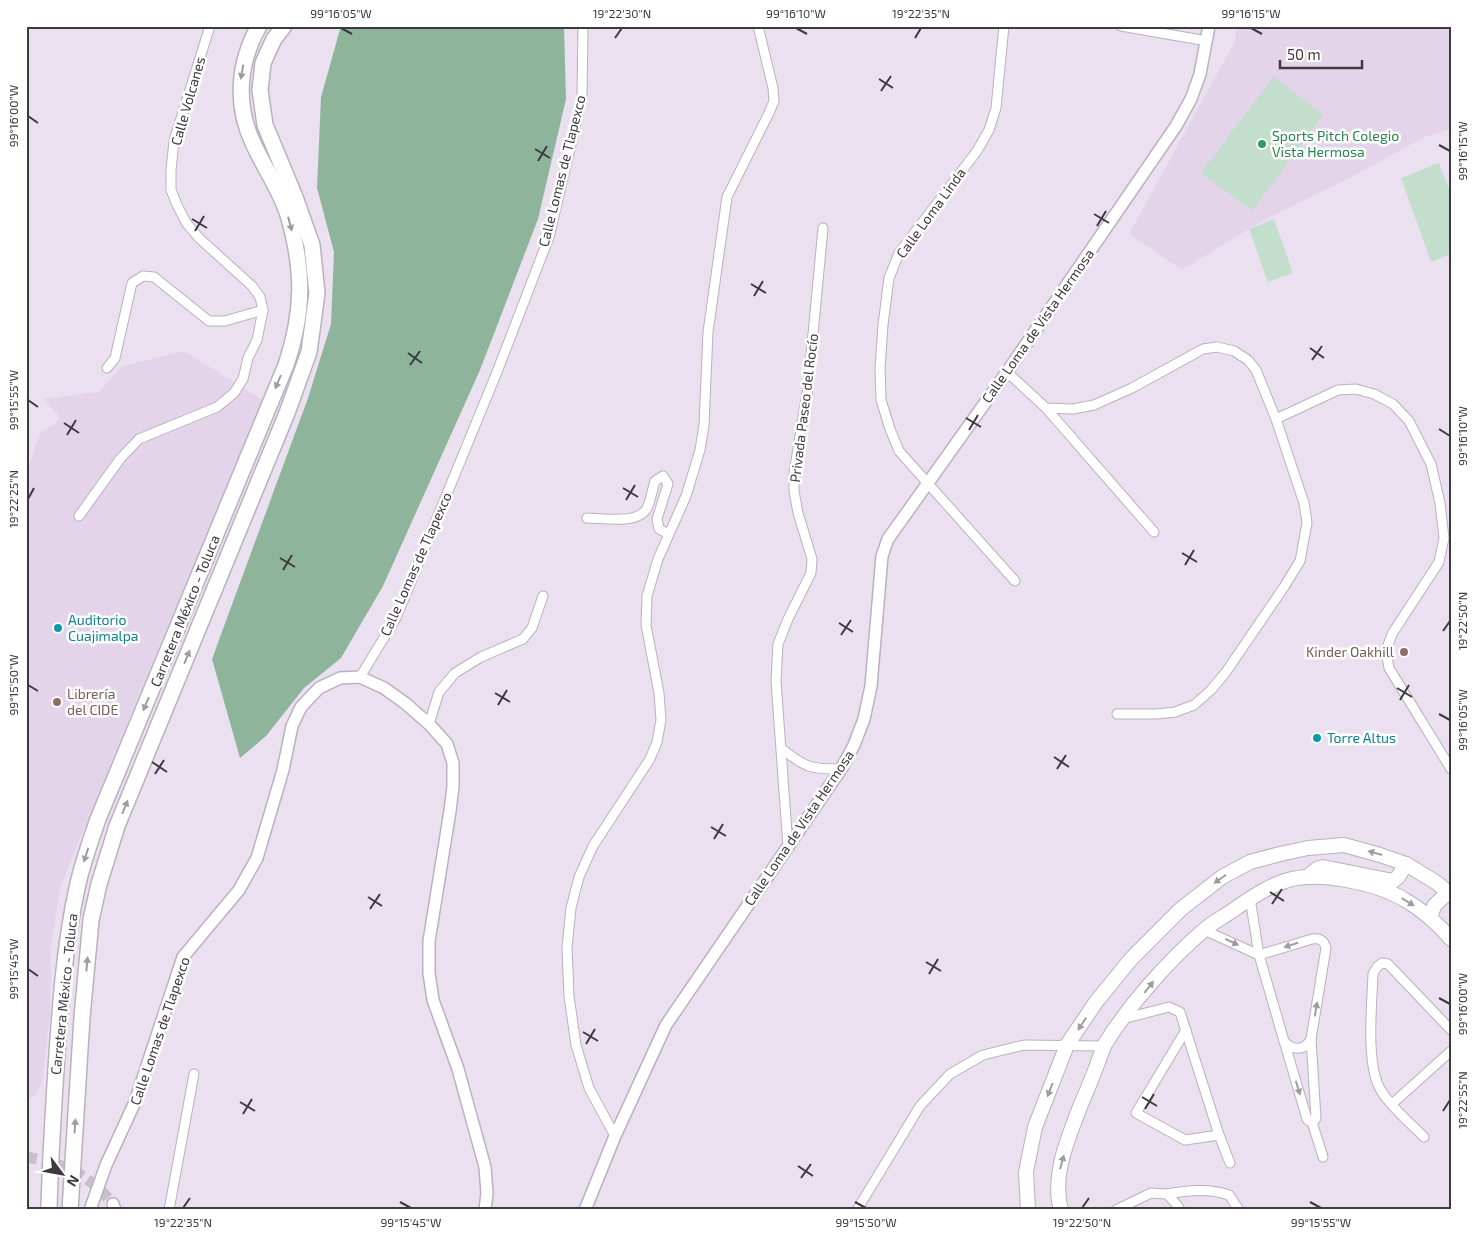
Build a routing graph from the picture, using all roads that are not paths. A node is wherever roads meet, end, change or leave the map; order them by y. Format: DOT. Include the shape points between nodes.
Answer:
graph roads {
  1 [pos="210,26"];
  2 [pos="259,26"];
  3 [pos="284,26"];
  4 [pos="583,26"];
  5 [pos="758,26"];
  6 [pos="1004,26"];
  7 [pos="1121,26"];
  8 [pos="1209,26"];
  9 [pos="1207,41"];
  10 [pos="823,228"];
  11 [pos="263,310"];
  12 [pos="107,368"];
  13 [pos="1007,372"];
  14 [pos="1046,408"];
  15 [pos="1276,419"];
  16 [pos="927,483"];
  17 [pos="79,516"];
  18 [pos="587,518"];
  19 [pos="1154,532"];
  20 [pos="669,534"];
  21 [pos="1015,581"];
  22 [pos="543,596"];
  23 [pos="360,677"];
  24 [pos="1117,714"];
  25 [pos="429,724"];
  26 [pos="782,749"];
  27 [pos="1451,769"];
  28 [pos="841,770"];
  29 [pos="788,847"];
  30 [pos="1406,864"];
  31 [pos="1307,877"];
  32 [pos="1449,894"];
  33 [pos="1250,898"];
  34 [pos="1430,918"];
  35 [pos="1204,930"];
  36 [pos="1449,934"];
  37 [pos="1259,955"];
  38 [pos="1122,1020"];
  39 [pos="1186,1030"];
  40 [pos="1451,1030"];
  41 [pos="1311,1039"];
  42 [pos="1284,1041"];
  43 [pos="1067,1045"];
  44 [pos="1104,1046"];
  45 [pos="1451,1051"];
  46 [pos="194,1074"];
  47 [pos="1392,1104"];
  48 [pos="1312,1122"];
  49 [pos="1219,1135"];
  50 [pos="615,1136"];
  51 [pos="1424,1137"];
  52 [pos="1323,1157"];
  53 [pos="1230,1164"];
  54 [pos="1167,1194"];
  55 [pos="49,1210"];
  56 [pos="70,1210"];
  57 [pos="90,1210"];
  58 [pos="168,1210"];
  59 [pos="485,1210"];
  60 [pos="585,1210"];
  61 [pos="857,1210"];
  62 [pos="1028,1210"];
  63 [pos="1061,1210"];
  64 [pos="1116,1210"];
  65 [pos="1180,1210"];
  66 [pos="1239,1210"];
  1 -- 11 [label="street, Calle Volcanes" via="174,141 172,190 187,224 252,286 260,297"];
  2 -- 55 [label="main road, Carretera México - Toluca, one-way" via="244,60 241,101 253,144 279,192 292,230 301,276 298,321 286,365 98,819 77,886 60,1012"];
  56 -- 3 [label="main road, Carretera México - Toluca, one-way" via="82,1017 91,920 99,884 117,826 309,352 317,293 312,246 296,197 265,124 260,90 263,62"];
  4 -- 23 [label="street, Calle Lomas de Tlapexco" via="582,98 549,237 396,618"];
  5 -- 20 [label="street" via="774,101 727,197 708,332 700,450 686,496"];
  6 -- 16 [label="street, Calle Loma Linda" via="996,108 989,130 978,150 899,253 889,278 880,368 881,400 899,451"];
  7 -- 9 [label="street"];
  8 -- 9 [label="street, Calle Loma de Vista Hermosa"];
  9 -- 13 [label="street, Calle Loma de Vista Hermosa" via="1200,74 1176,126"];
  10 -- 26 [label="street, Privada Paseo del Rocío" via="808,387 794,473 798,513 812,559 811,573 778,644 776,681"];
  11 -- 12 [label="street" via="209,322 154,277 143,276 132,283 115,358"];
  11 -- 17 [label="street" via="244,378 234,393 217,407 139,439 120,459"];
  13 -- 14 [label="street"];
  13 -- 16 [label="street, Calle Loma de Vista Hermosa"];
  14 -- 15 [label="street" via="1074,409 1094,405 1203,349 1217,347 1234,351 1248,360 1256,370"];
  14 -- 19 [label="street"];
  15 -- 24 [label="street" via="1304,503 1307,523 1300,561 1226,672 1194,705 1175,712"];
  15 -- 27 [label="street" via="1338,390 1356,389 1393,404 1410,421 1431,464 1444,538 1439,562 1392,634 1386,651 1389,668"];
  16 -- 21 [label="street, Calle Loma Linda"];
  16 -- 28 [label="street, Calle Loma de Vista Hermosa" via="888,539 882,556 871,686 864,719"];
  18 -- 20 [label="street" via="632,519 639,516 646,509 655,482 663,476 668,484 657,519 658,529"];
  20 -- 50 [label="street" via="647,596 646,625 662,720 657,742 650,759 593,846 579,877 569,924 569,996 576,1045 589,1088"];
  22 -- 25 [label="street" via="532,628 523,639 481,657 455,673 439,692"];
  23 -- 25 [label="street" via="384,688"];
  23 -- 57 [label="street, Calle Lomas de Tlapexco" via="340,678 319,688 301,707 292,726 283,770 257,858 239,890 183,957 135,1102 106,1165"];
  25 -- 59 [label="street" via="447,744 453,763 453,786 429,941 429,973 433,1000 458,1068 485,1167"];
  26 -- 28 [label="street" via="799,763 816,769"];
  26 -- 29 [label="street, Privada Paseo del Rocío"];
  28 -- 29 [label="street, Calle Loma de Vista Hermosa"];
  29 -- 50 [label="street, Calle Loma de Vista Hermosa" via="666,1025"];
  30 -- 31 [label="main road" via="1393,881 1323,867"];
  30 -- 32 [label="main road"];
  30 -- 43 [label="main road, one-way" via="1344,845 1317,847 1250,862 1222,877 1181,909 1132,959 1096,1002"];
  31 -- 33 [label="main road" via="1288,880"];
  31 -- 34 [label="main road, one-way" via="1349,881 1390,892"];
  32 -- 34 [label="main road" via="1434,906"];
  33 -- 35 [label="main road"];
  33 -- 37 [label="street"];
  34 -- 36 [label="main road"];
  35 -- 37 [label="street, one-way"];
  38 -- 35 [label="main road, one-way" via="1157,976"];
  41 -- 37 [label="street, one-way" via="1325,944 1318,938"];
  37 -- 42 [label="street"];
  38 -- 39 [label="street" via="1169,1007 1180,1012"];
  38 -- 44 [label="main road"];
  39 -- 49 [label="street"];
  39 -- 49 [label="street" via="1136,1113 1184,1140"];
  40 -- 47 [label="street" via="1388,964 1382,963 1377,967 1373,974 1371,1056 1381,1092"];
  41 -- 42 [label="street" via="1309,1044 1297,1049 1292,1049"];
  41 -- 48 [label="street" via="1316,1118"];
  42 -- 48 [label="street, one-way" via="1307,1119"];
  43 -- 44 [label="street"];
  43 -- 61 [label="street" via="1024,1045 983,1055 950,1074 920,1106"];
  43 -- 62 [label="main road, one-way" via="1035,1127 1026,1172"];
  63 -- 44 [label="main road, one-way" via="1058,1201 1059,1172 1068,1138"];
  45 -- 47 [label="street"];
  46 -- 58 [label="street"];
  47 -- 51 [label="street"];
  48 -- 52 [label="street"];
  49 -- 53 [label="street"];
  50 -- 60 [label="street, Calle Loma de Vista Hermosa"];
  54 -- 64 [label="street" via="1151,1193"];
  54 -- 65 [label="street"];
  54 -- 66 [label="street" via="1184,1190 1221,1192 1229,1194"];
}
